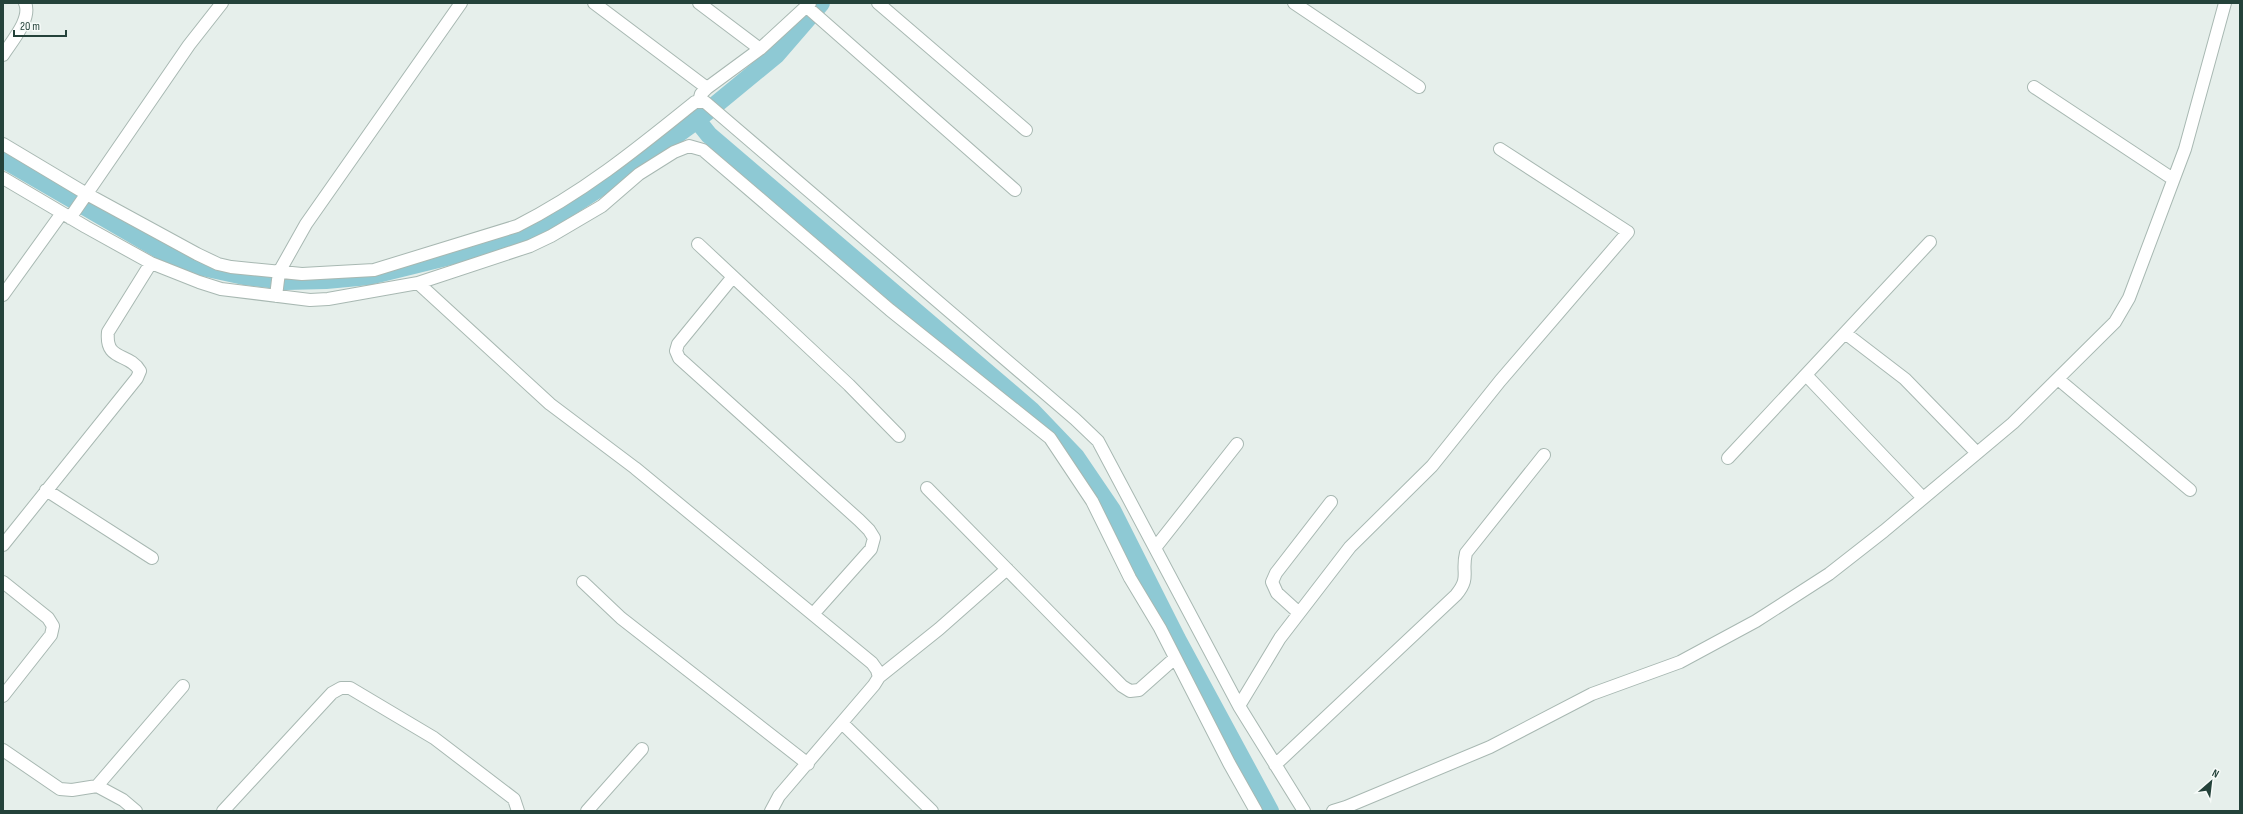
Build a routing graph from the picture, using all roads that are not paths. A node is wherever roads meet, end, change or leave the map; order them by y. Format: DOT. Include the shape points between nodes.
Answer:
graph roads {
  1 [pos="25,3"];
  2 [pos="222,3"];
  3 [pos="461,3"];
  4 [pos="594,3"];
  5 [pos="699,3"];
  6 [pos="878,3"];
  7 [pos="1294,3"];
  8 [pos="2225,3"];
  9 [pos="812,9"];
  10 [pos="760,49"];
  11 [pos="3,55"];
  12 [pos="1419,87"];
  13 [pos="2034,87"];
  14 [pos="707,88"];
  15 [pos="702,101"];
  16 [pos="1026,130"];
  17 [pos="3,144"];
  18 [pos="1500,150"];
  19 [pos="3,178"];
  20 [pos="2173,179"];
  21 [pos="1015,190"];
  22 [pos="84,196"];
  23 [pos="68,214"];
  24 [pos="1930,242"];
  25 [pos="698,244"];
  26 [pos="151,263"];
  27 [pos="732,278"];
  28 [pos="278,283"];
  29 [pos="418,283"];
  30 [pos="3,295"];
  31 [pos="1845,333"];
  32 [pos="1806,375"];
  33 [pos="2058,379"];
  34 [pos="899,436"];
  35 [pos="1237,444"];
  36 [pos="1977,453"];
  37 [pos="1544,455"];
  38 [pos="1728,458"];
  39 [pos="927,488"];
  40 [pos="46,490"];
  41 [pos="2190,490"];
  42 [pos="1923,498"];
  43 [pos="1331,502"];
  44 [pos="3,545"];
  45 [pos="1155,548"];
  46 [pos="152,558"];
  47 [pos="1007,569"];
  48 [pos="3,582"];
  49 [pos="583,582"];
  50 [pos="814,613"];
  51 [pos="1299,613"];
  52 [pos="1175,658"];
  53 [pos="879,677"];
  54 [pos="183,686"];
  55 [pos="3,696"];
  56 [pos="1239,706"];
  57 [pos="842,724"];
  58 [pos="642,749"];
  59 [pos="3,750"];
  60 [pos="808,764"];
  61 [pos="1275,765"];
  62 [pos="97,786"];
  63 [pos="136,811"];
  64 [pos="223,811"];
  65 [pos="518,811"];
  66 [pos="587,811"];
  67 [pos="771,811"];
  68 [pos="932,811"];
  69 [pos="1256,811"];
  70 [pos="1304,811"];
  71 [pos="1332,811"];
  1 -- 11 [label="street" via="27,8 24,22"];
  2 -- 22 [label="street" via="189,45"];
  3 -- 28 [label="street" via="306,224"];
  4 -- 14 [label="street"];
  5 -- 10 [label="street"];
  6 -- 16 [label="street"];
  7 -- 12 [label="street"];
  8 -- 20 [label="street" via="2185,149"];
  9 -- 10 [label="street"];
  9 -- 21 [label="street"];
  10 -- 14 [label="street"];
  13 -- 20 [label="street"];
  14 -- 15 [label="street" via="701,94"];
  15 -- 28 [label="street" via="695,102 620,163 517,226 374,270 302,274"];
  15 -- 45 [label="street" via="1075,419 1098,442"];
  17 -- 22 [label="street"];
  18 -- 51 [label="street" via="1628,232 1500,381 1432,466 1350,547"];
  19 -- 23 [label="street"];
  20 -- 33 [label="street" via="2124,309 2115,322"];
  22 -- 23 [label="street"];
  22 -- 28 [label="street" via="218,264"];
  23 -- 26 [label="street"];
  23 -- 30 [label="street"];
  24 -- 31 [label="street"];
  25 -- 27 [label="street"];
  26 -- 28 [label="street" via="221,289"];
  26 -- 40 [label="street" via="108,332 107,342 112,352 136,364 140,371 137,378"];
  27 -- 34 [label="street" via="849,385"];
  27 -- 50 [label="street" via="678,344 676,351 679,358 859,520 874,538 871,549"];
  28 -- 29 [label="street" via="310,300"];
  29 -- 50 [label="street" via="550,404 635,468"];
  29 -- 52 [label="street" via="530,246 602,206 639,174 674,152 689,146 703,150 890,310 1050,438 1092,501 1130,578"];
  31 -- 32 [label="street"];
  31 -- 36 [label="street" via="1905,378"];
  32 -- 38 [label="street"];
  32 -- 42 [label="street"];
  33 -- 36 [label="street" via="2013,423"];
  33 -- 41 [label="street"];
  35 -- 45 [label="street"];
  36 -- 42 [label="street"];
  37 -- 61 [label="street" via="1466,553 1463,562 1466,578 1464,586"];
  39 -- 47 [label="street"];
  40 -- 44 [label="street"];
  40 -- 46 [label="street"];
  42 -- 71 [label="street" via="1829,574 1756,621 1680,662 1592,694 1490,747"];
  43 -- 51 [label="street" via="1276,573 1272,582 1276,593"];
  45 -- 56 [label="street"];
  47 -- 52 [label="street" via="1122,686 1130,691 1139,690 1148,684"];
  47 -- 53 [label="street" via="939,629"];
  48 -- 55 [label="street" via="48,618 53,626 51,635"];
  49 -- 60 [label="street" via="620,618"];
  50 -- 53 [label="street" via="872,663"];
  51 -- 56 [label="street" via="1280,638"];
  52 -- 69 [label="street"];
  53 -- 57 [label="street"];
  54 -- 62 [label="street"];
  56 -- 61 [label="street"];
  57 -- 60 [label="street"];
  57 -- 68 [label="street"];
  58 -- 66 [label="street"];
  59 -- 62 [label="street" via="60,788 72,790"];
  60 -- 67 [label="street" via="779,796"];
  61 -- 70 [label="street"];
  62 -- 63 [label="street" via="123,800"];
  64 -- 65 [label="street" via="307,718 341,688 350,688 434,738 514,799"];
}
